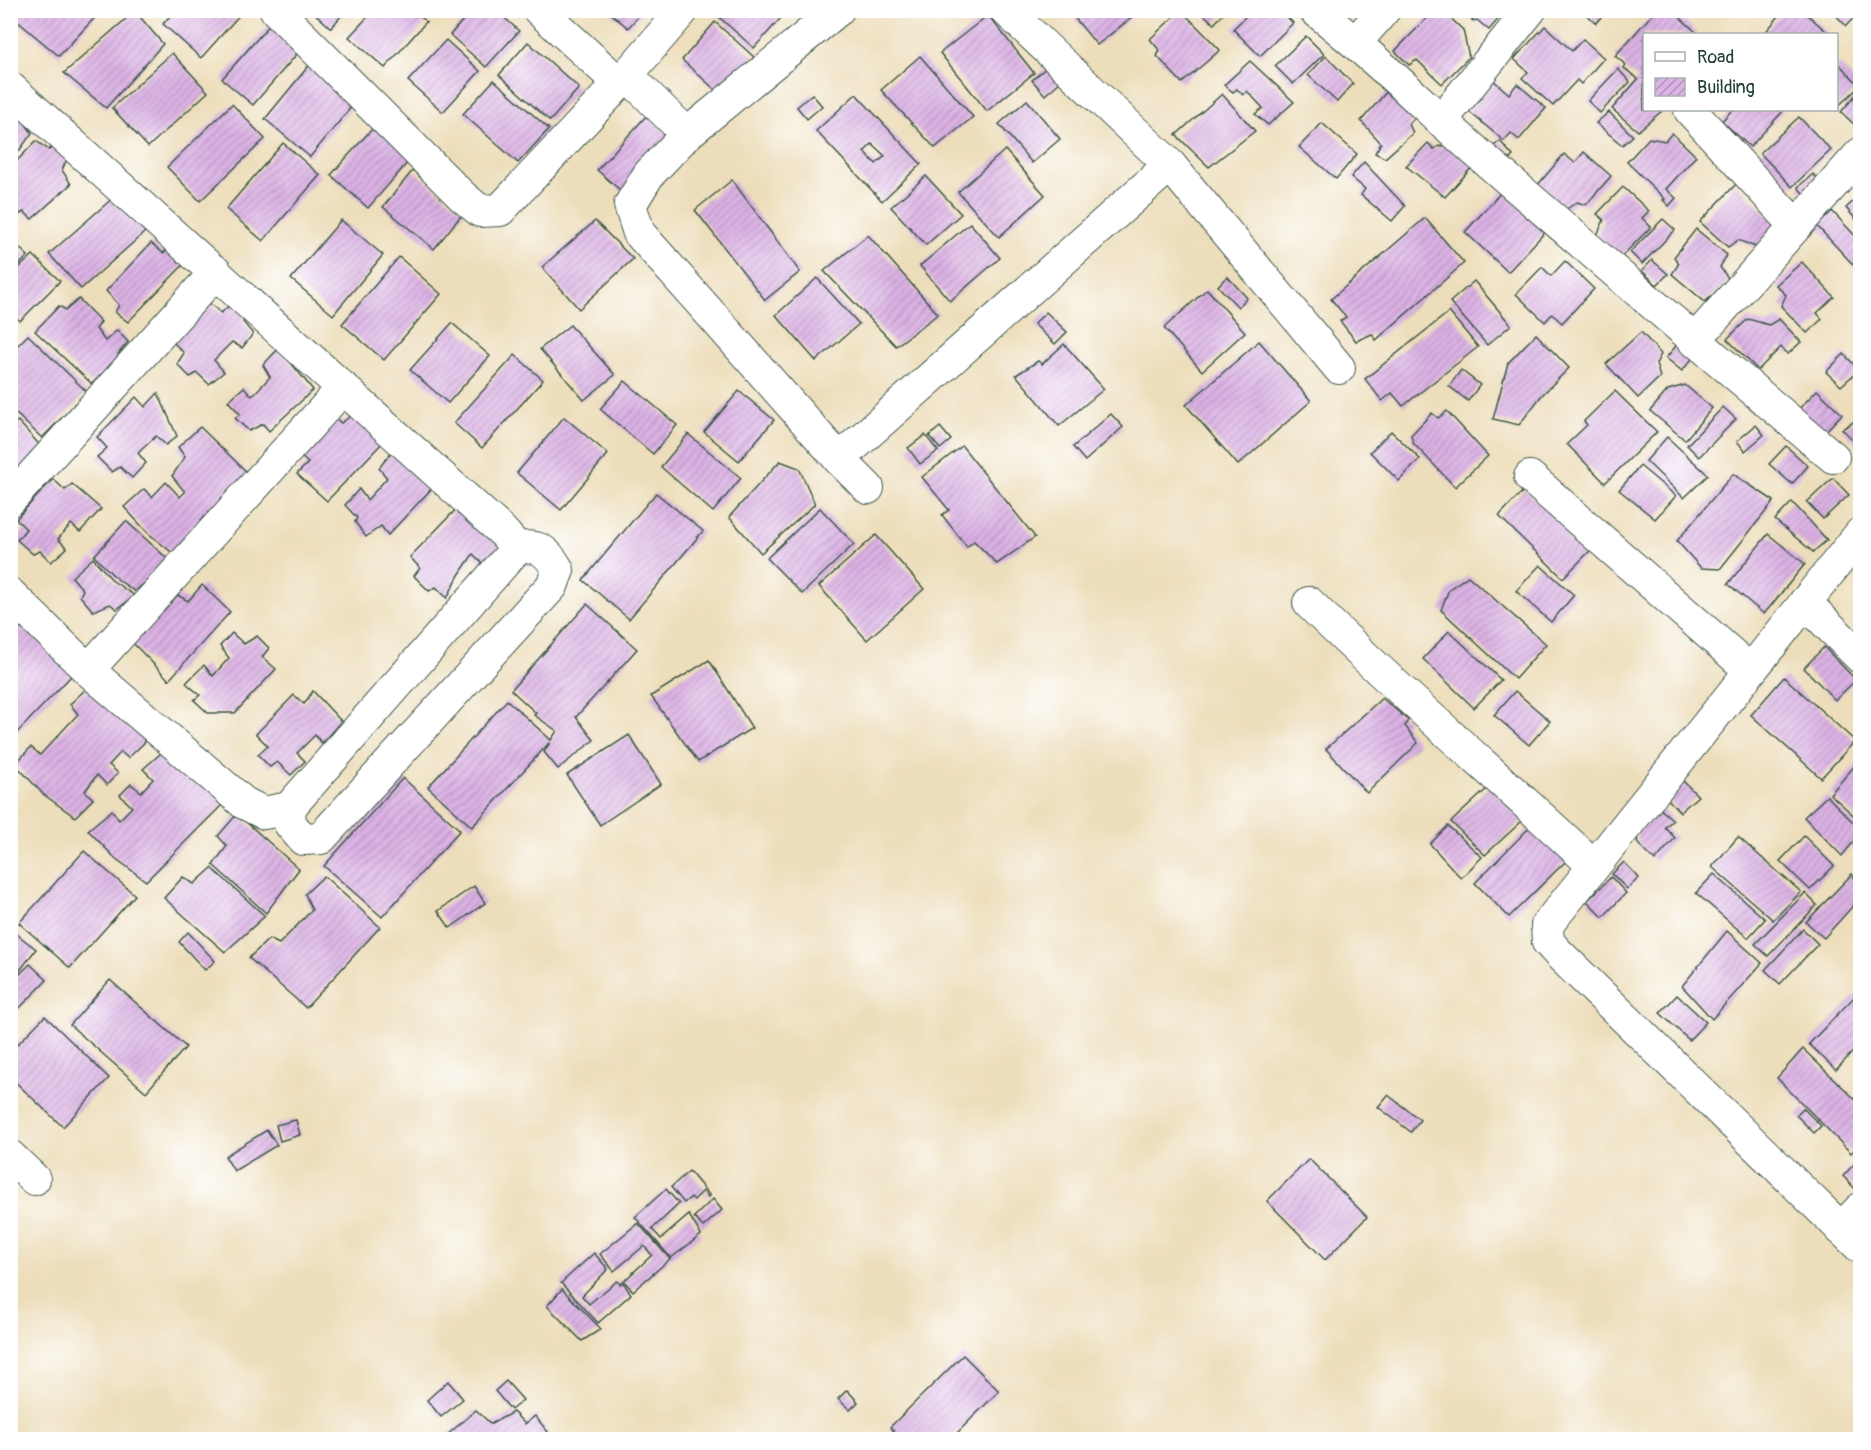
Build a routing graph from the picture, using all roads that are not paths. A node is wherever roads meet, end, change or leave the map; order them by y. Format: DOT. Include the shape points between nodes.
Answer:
graph roads {
  1 [pos="276,10"];
  2 [pos="539,10"];
  3 [pos="683,10"];
  4 [pos="838,10"];
  5 [pos="1006,10"];
  6 [pos="1315,10"];
  7 [pos="1384,10"];
  8 [pos="1530,10"];
  9 [pos="1356,42"];
  10 [pos="623,79"];
  11 [pos="10,88"];
  12 [pos="1691,111"];
  13 [pos="1442,121"];
  14 [pos="687,134"];
  15 [pos="1860,154"];
  16 [pos="1170,165"];
  17 [pos="1797,226"];
  18 [pos="216,272"];
  19 [pos="1695,341"];
  20 [pos="1340,368"];
  21 [pos="343,388"];
  22 [pos="1833,458"];
  23 [pos="839,459"];
  24 [pos="1530,477"];
  25 [pos="868,488"];
  26 [pos="10,500"];
  27 [pos="1860,534"];
  28 [pos="517,549"];
  29 [pos="10,594"];
  30 [pos="1805,602"];
  31 [pos="1310,603"];
  32 [pos="1860,657"];
  33 [pos="88,670"];
  34 [pos="1750,670"];
  35 [pos="289,808"];
  36 [pos="1594,866"];
  37 [pos="10,1156"];
  38 [pos="34,1179"];
  39 [pos="1854,1229"];
  1 -- 10 [label="street" via="480,211 500,210"];
  2 -- 10 [label="street"];
  3 -- 10 [label="street"];
  4 -- 14 [label="street"];
  5 -- 16 [label="street"];
  6 -- 9 [label="street"];
  7 -- 9 [label="street"];
  8 -- 13 [label="street"];
  9 -- 13 [label="street"];
  10 -- 14 [label="street"];
  11 -- 18 [label="street"];
  12 -- 17 [label="street"];
  13 -- 19 [label="street"];
  14 -- 23 [label="street" via="649,174 630,205 639,233"];
  15 -- 17 [label="street"];
  16 -- 20 [label="street"];
  16 -- 23 [label="street"];
  17 -- 19 [label="street"];
  18 -- 21 [label="street"];
  18 -- 26 [label="street"];
  19 -- 22 [label="street"];
  21 -- 28 [label="street"];
  21 -- 33 [label="street"];
  23 -- 25 [label="street"];
  24 -- 34 [label="street"];
  27 -- 30 [label="street"];
  28 -- 35 [label="street"];
  28 -- 35 [label="street" via="532,546 549,554 558,570 552,586 321,838 303,839 290,824"];
  29 -- 33 [label="street"];
  30 -- 32 [label="street"];
  30 -- 34 [label="street"];
  31 -- 36 [label="street" via="1360,654"];
  33 -- 35 [label="street" via="244,803 264,813"];
  34 -- 36 [label="street"];
  36 -- 39 [label="street" via="1547,925 1548,942"];
  37 -- 38 [label="street"];
}
